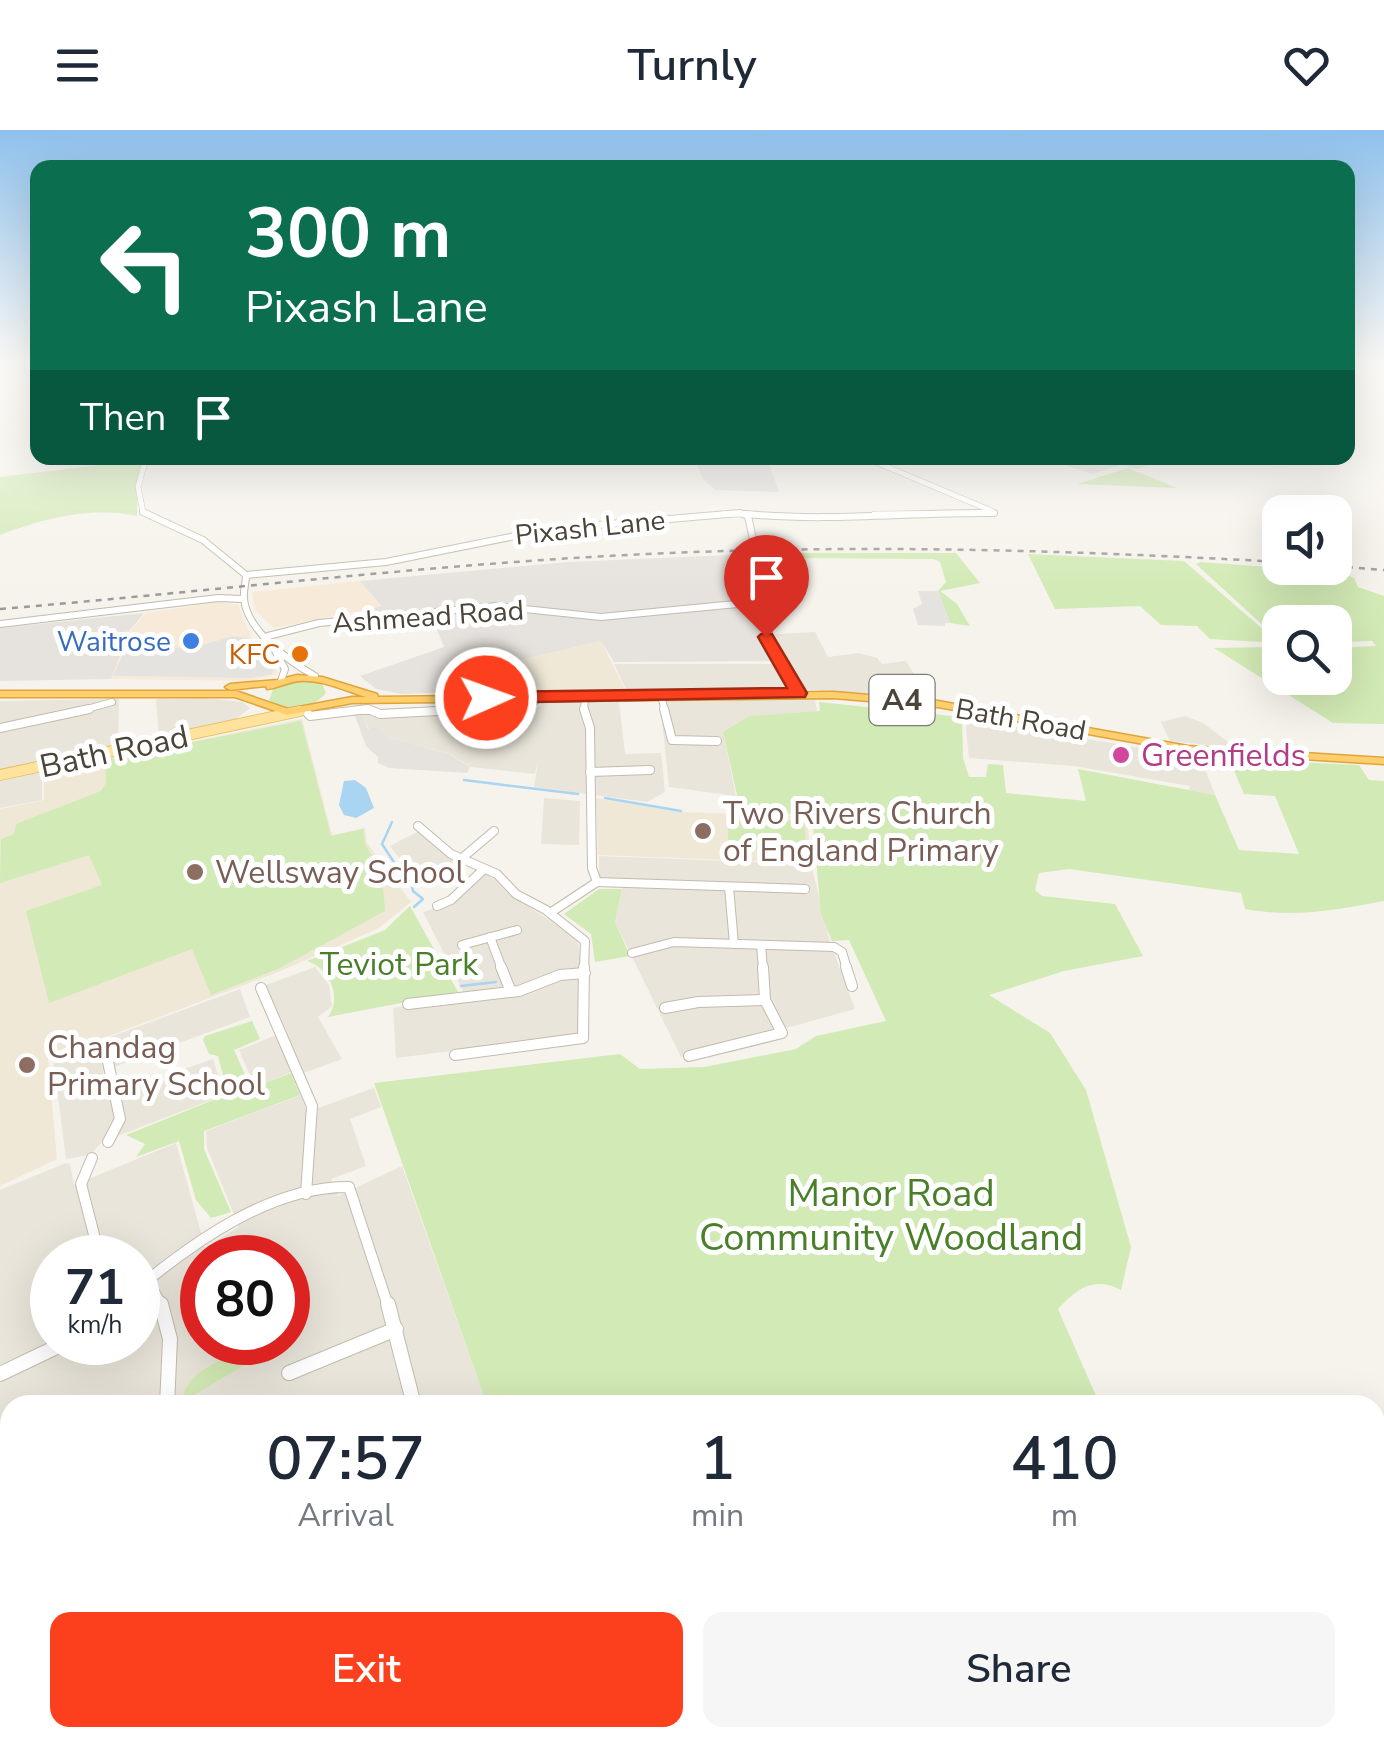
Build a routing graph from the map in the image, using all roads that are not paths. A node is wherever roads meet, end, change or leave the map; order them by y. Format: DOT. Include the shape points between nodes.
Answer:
graph roads {
  1 [pos="144,465"];
  2 [pos="883,465"];
  3 [pos="746,514"];
  4 [pos="246,575"];
  5 [pos="242,599"];
  6 [pos="768,601"];
  7 [pos="0,624"];
  8 [pos="268,637"];
  9 [pos="320,678"];
  10 [pos="279,682"];
  11 [pos="0,691"];
  12 [pos="798,693"];
  13 [pos="539,696"];
  14 [pos="585,696"];
  15 [pos="661,696"];
  16 [pos="416,700"];
  17 [pos="112,702"];
  18 [pos="264,703"];
  19 [pos="320,704"];
  20 [pos="302,710"];
  21 [pos="490,710"];
  22 [pos="228,726"];
  23 [pos="0,728"];
  24 [pos="487,741"];
  25 [pos="717,742"];
  26 [pos="1384,761"];
  27 [pos="650,770"];
  28 [pos="590,772"];
  29 [pos="0,776"];
  30 [pos="418,826"];
  31 [pos="494,831"];
  32 [pos="447,833"];
  33 [pos="436,839"];
  34 [pos="461,859"];
  35 [pos="484,869"];
  36 [pos="597,882"];
  37 [pos="729,887"];
  38 [pos="805,889"];
  39 [pos="437,906"];
  40 [pos="550,913"];
  41 [pos="517,930"];
  42 [pos="490,937"];
  43 [pos="462,944"];
  44 [pos="734,944"];
  45 [pos="761,944"];
  46 [pos="632,953"];
  47 [pos="585,972"];
  48 [pos="852,986"];
  49 [pos="261,988"];
  50 [pos="511,992"];
  51 [pos="765,1000"];
  52 [pos="408,1004"];
  53 [pos="665,1008"];
  54 [pos="455,1055"];
  55 [pos="689,1056"];
  56 [pos="107,1057"];
  57 [pos="108,1142"];
  58 [pos="92,1158"];
  59 [pos="353,1192"];
  60 [pos="306,1194"];
  61 [pos="94,1235"];
  62 [pos="160,1271"];
  63 [pos="160,1296"];
  64 [pos="396,1328"];
  65 [pos="30,1360"];
  66 [pos="289,1373"];
  67 [pos="0,1374"];
  68 [pos="168,1395"];
  69 [pos="412,1395"];
  1 -- 4 [label="street" via="138,487 142,512 203,540"];
  2 -- 3 [label="street, Pixash Lane" via="994,512 810,520"];
  3 -- 4 [label="street, Pixash Lane" via="550,529 386,562"];
  3 -- 6 [label="street, bridge"];
  4 -- 5 [label="street"];
  5 -- 7 [label="street"];
  5 -- 8 [label="street"];
  6 -- 8 [label="street, Ashmead Road" via="601,617 497,606 306,625"];
  6 -- 12 [label="street" via="769,646"];
  8 -- 9 [label="street" via="290,662"];
  8 -- 10 [label="street" via="285,669"];
  9 -- 10 [label="highway, A4"];
  9 -- 16 [label="highway, A4" via="370,695"];
  9 -- 19 [label="highway" via="331,691"];
  10 -- 11 [label="highway, A4"];
  10 -- 18 [label="highway" via="266,690"];
  11 -- 18 [label="highway, A4" via="236,694"];
  12 -- 15 [label="highway, Bath Road / A4"];
  12 -- 26 [label="highway, Bath Road / A4" via="938,704 1188,749"];
  13 -- 14 [label="highway, Bath Road / A4"];
  13 -- 16 [label="highway, Bath Road / A4"];
  13 -- 21 [label="street" via="531,706"];
  14 -- 15 [label="highway, Bath Road / A4"];
  14 -- 28 [label="street"];
  15 -- 25 [label="street" via="672,740"];
  16 -- 19 [label="highway, A4"];
  17 -- 23 [label="street"];
  18 -- 20 [label="highway, A4" via="278,711"];
  18 -- 22 [label="main road, Bath Road" via="258,714"];
  19 -- 20 [label="highway, A4"];
  20 -- 21 [label="street" via="310,716 368,709"];
  20 -- 22 [label="main road, Bath Road"];
  21 -- 24 [label="street"];
  22 -- 29 [label="main road, Bath Road"];
  27 -- 28 [label="street"];
  28 -- 36 [label="street"];
  30 -- 33 [label="street"];
  31 -- 34 [label="street"];
  32 -- 33 [label="street"];
  33 -- 34 [label="street"];
  34 -- 35 [label="street"];
  35 -- 39 [label="street"];
  35 -- 40 [label="street"];
  36 -- 37 [label="street"];
  36 -- 40 [label="street"];
  37 -- 38 [label="street"];
  37 -- 44 [label="street"];
  40 -- 47 [label="street" via="584,938"];
  41 -- 42 [label="street"];
  42 -- 43 [label="street"];
  42 -- 50 [label="street"];
  44 -- 45 [label="street"];
  44 -- 46 [label="street" via="669,942"];
  45 -- 48 [label="street" via="840,948"];
  45 -- 51 [label="street"];
  47 -- 50 [label="street"];
  47 -- 54 [label="street" via="585,1035 579,1040"];
  49 -- 60 [label="street" via="312,1106"];
  50 -- 52 [label="street"];
  51 -- 53 [label="street"];
  51 -- 55 [label="street" via="782,1034"];
  56 -- 57 [label="street" via="120,1119"];
  58 -- 61 [label="street" via="81,1184"];
  59 -- 60 [label="street" via="344,1185"];
  59 -- 64 [label="street"];
  60 -- 62 [label="street" via="207,1236"];
  63 -- 68 [label="street" via="168,1325"];
  64 -- 66 [label="street"];
  64 -- 69 [label="street"];
  65 -- 67 [label="street"];
}
